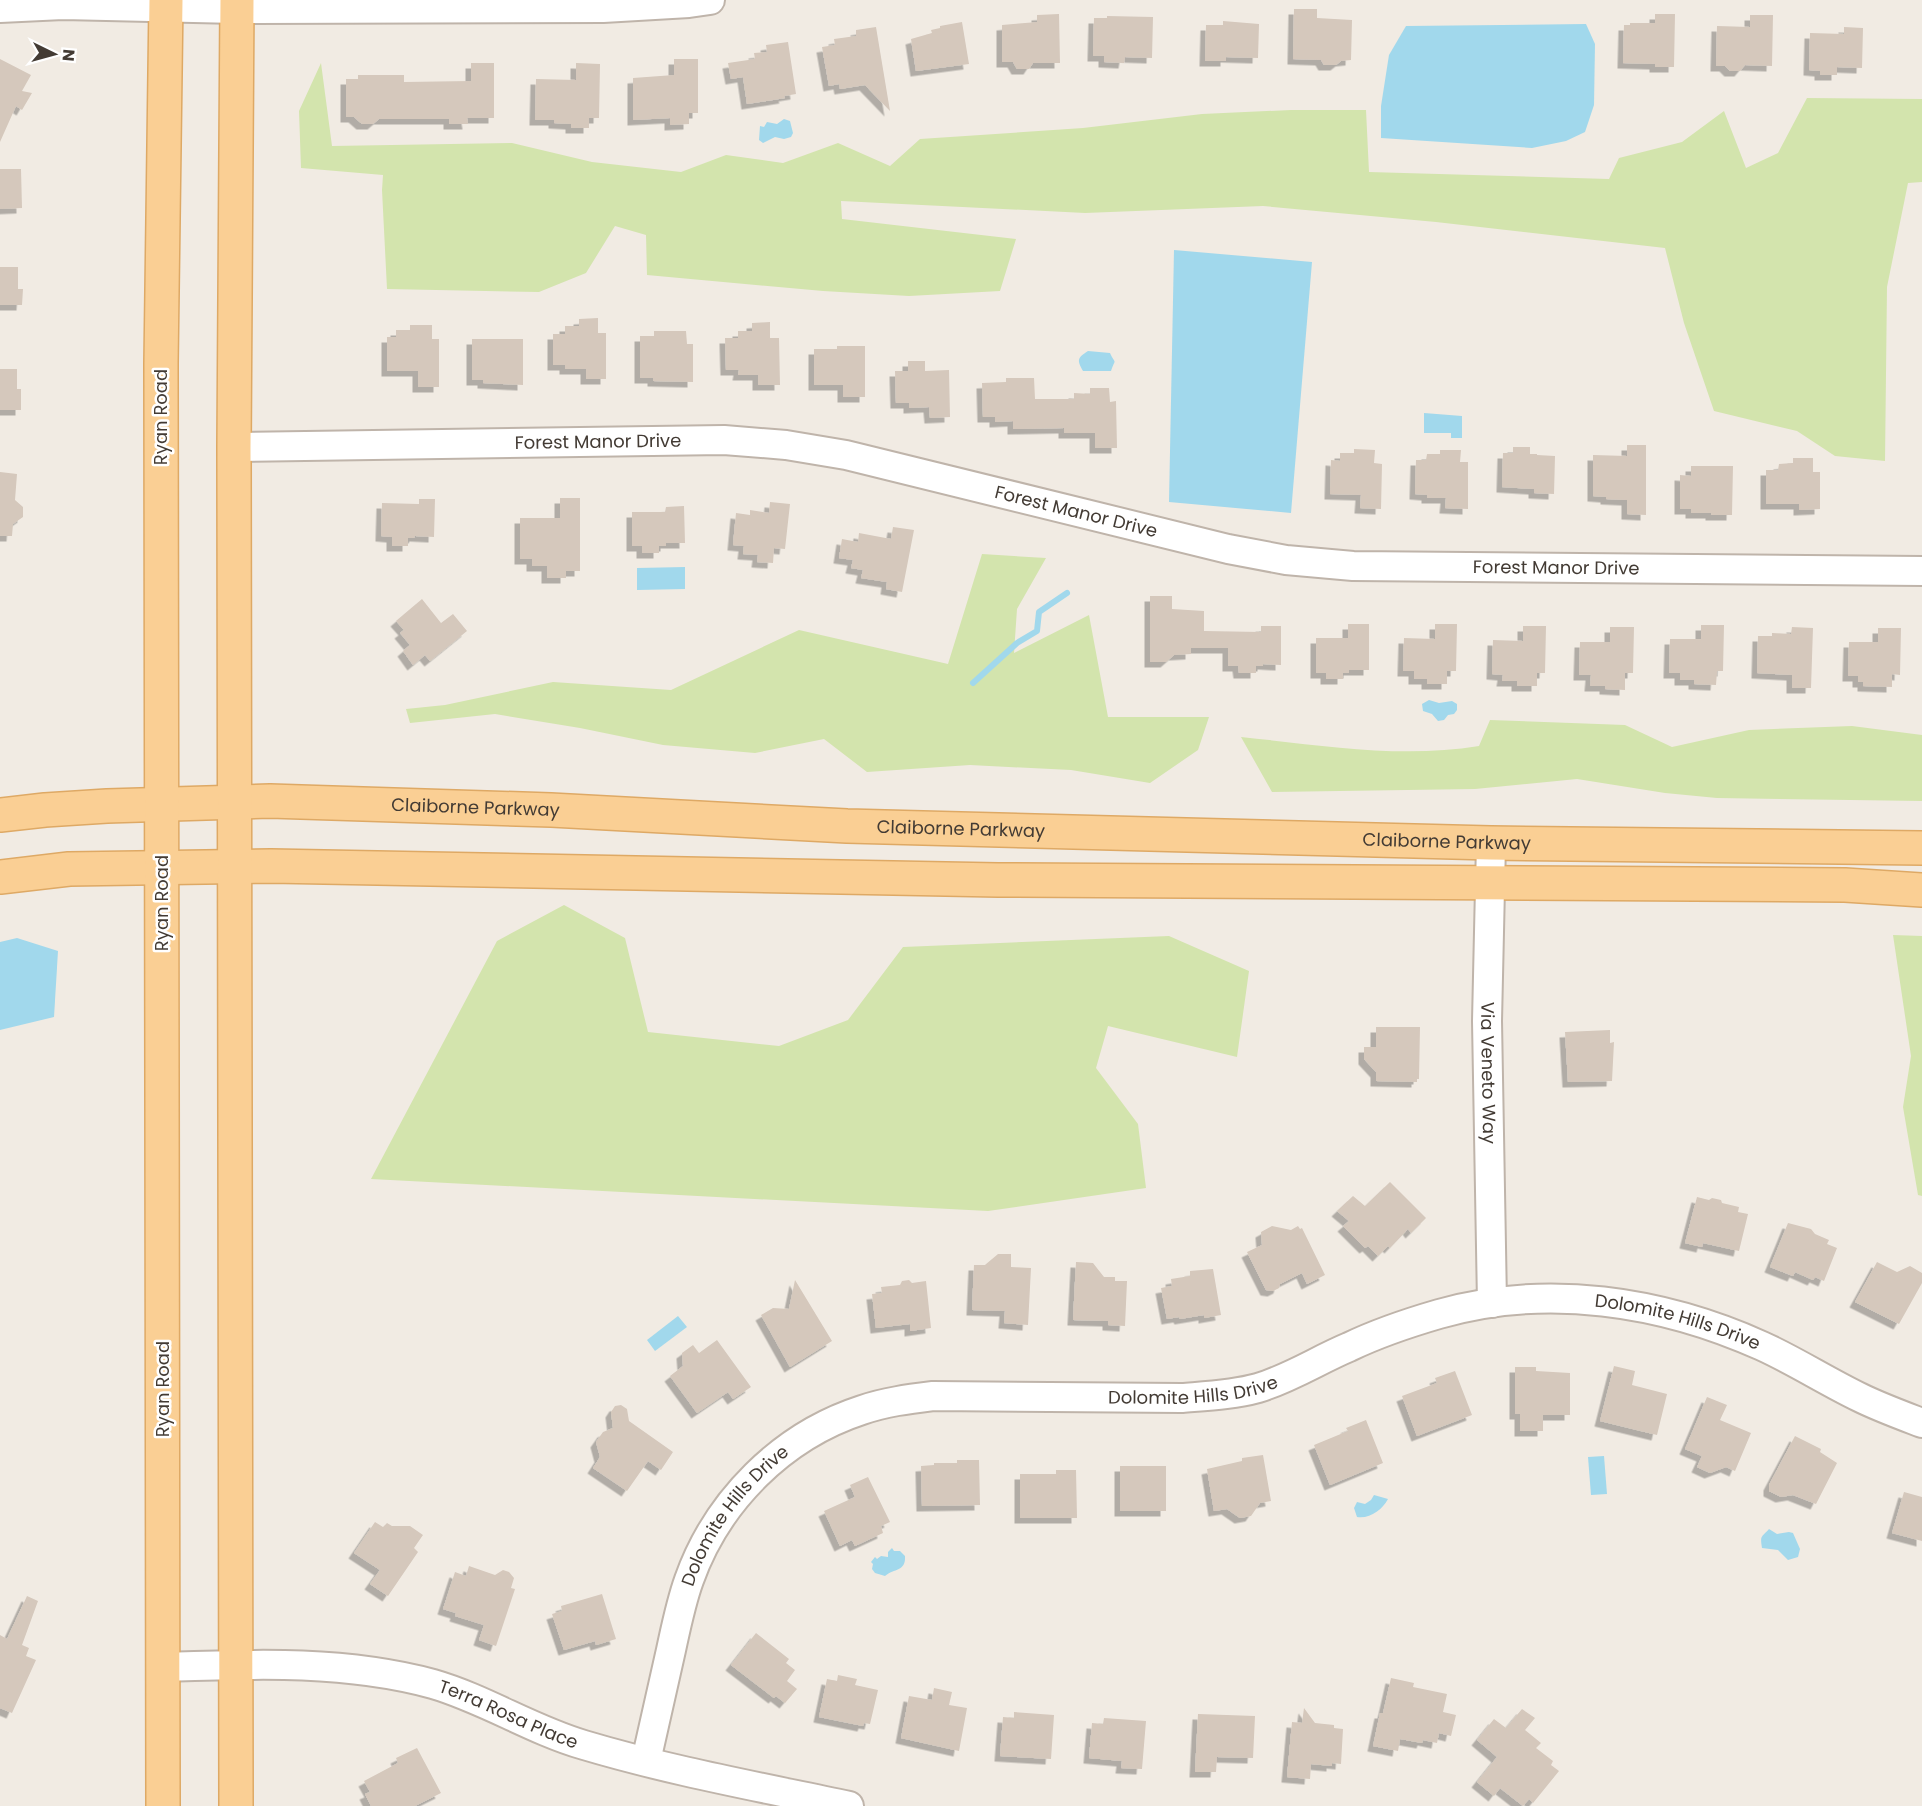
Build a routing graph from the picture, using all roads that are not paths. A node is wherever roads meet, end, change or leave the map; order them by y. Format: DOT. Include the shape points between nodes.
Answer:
graph roads {
  1 [pos="710,0"];
  2 [pos="166,3"];
  3 [pos="237,4"];
  4 [pos="0,8"];
  5 [pos="234,447"];
  6 [pos="1922,571"];
  7 [pos="236,802"];
  8 [pos="161,805"];
  9 [pos="0,815"];
  10 [pos="1491,843"];
  11 [pos="1922,848"];
  12 [pos="162,866"];
  13 [pos="235,868"];
  14 [pos="0,877"];
  15 [pos="1490,883"];
  16 [pos="1922,890"];
  17 [pos="1492,1303"];
  18 [pos="1922,1423"];
  19 [pos="235,1664"];
  20 [pos="162,1667"];
  21 [pos="646,1761"];
  22 [pos="163,1806"];
  23 [pos="236,1806"];
  24 [pos="849,1806"];
  1 -- 3 [label="street" via="603,8"];
  2 -- 3 [label="street"];
  2 -- 4 [label="street"];
  2 -- 8 [label="main road, Ryan Road"];
  3 -- 5 [label="main road"];
  5 -- 6 [label="street, Forest Manor Drive" via="734,440 846,455 1286,560 1353,566"];
  5 -- 7 [label="main road"];
  7 -- 8 [label="main road, Claiborne Parkway"];
  7 -- 10 [label="main road, Claiborne Parkway" via="551,810 847,825"];
  7 -- 13 [label="main road"];
  8 -- 9 [label="main road, Claiborne Parkway"];
  8 -- 12 [label="main road, Ryan Road"];
  10 -- 11 [label="main road, Claiborne Parkway"];
  10 -- 15 [label="street, Via Veneto Way"];
  12 -- 13 [label="main road"];
  12 -- 14 [label="main road" via="69,869"];
  12 -- 20 [label="main road, Ryan Road"];
  13 -- 15 [label="main road"];
  13 -- 19 [label="main road"];
  15 -- 16 [label="main road" via="1845,885"];
  15 -- 17 [label="street, Via Veneto Way" via="1487,1021"];
  17 -- 18 [label="street, Dolomite Hills Drive" via="1589,1300 1671,1313 1764,1347 1860,1397"];
  17 -- 21 [label="street, Dolomite Hills Drive" via="1394,1328 1293,1375 1217,1396 933,1396 862,1410 827,1424 764,1467 719,1519 703,1548 679,1612"];
  19 -- 20 [label="street, Terra Rosa Place"];
  19 -- 21 [label="street, Terra Rosa Place" via="339,1668 393,1675 434,1685 582,1745"];
  19 -- 23 [label="main road"];
  20 -- 22 [label="main road, Ryan Road"];
  21 -- 24 [label="street, Terra Rosa Place"];
}
